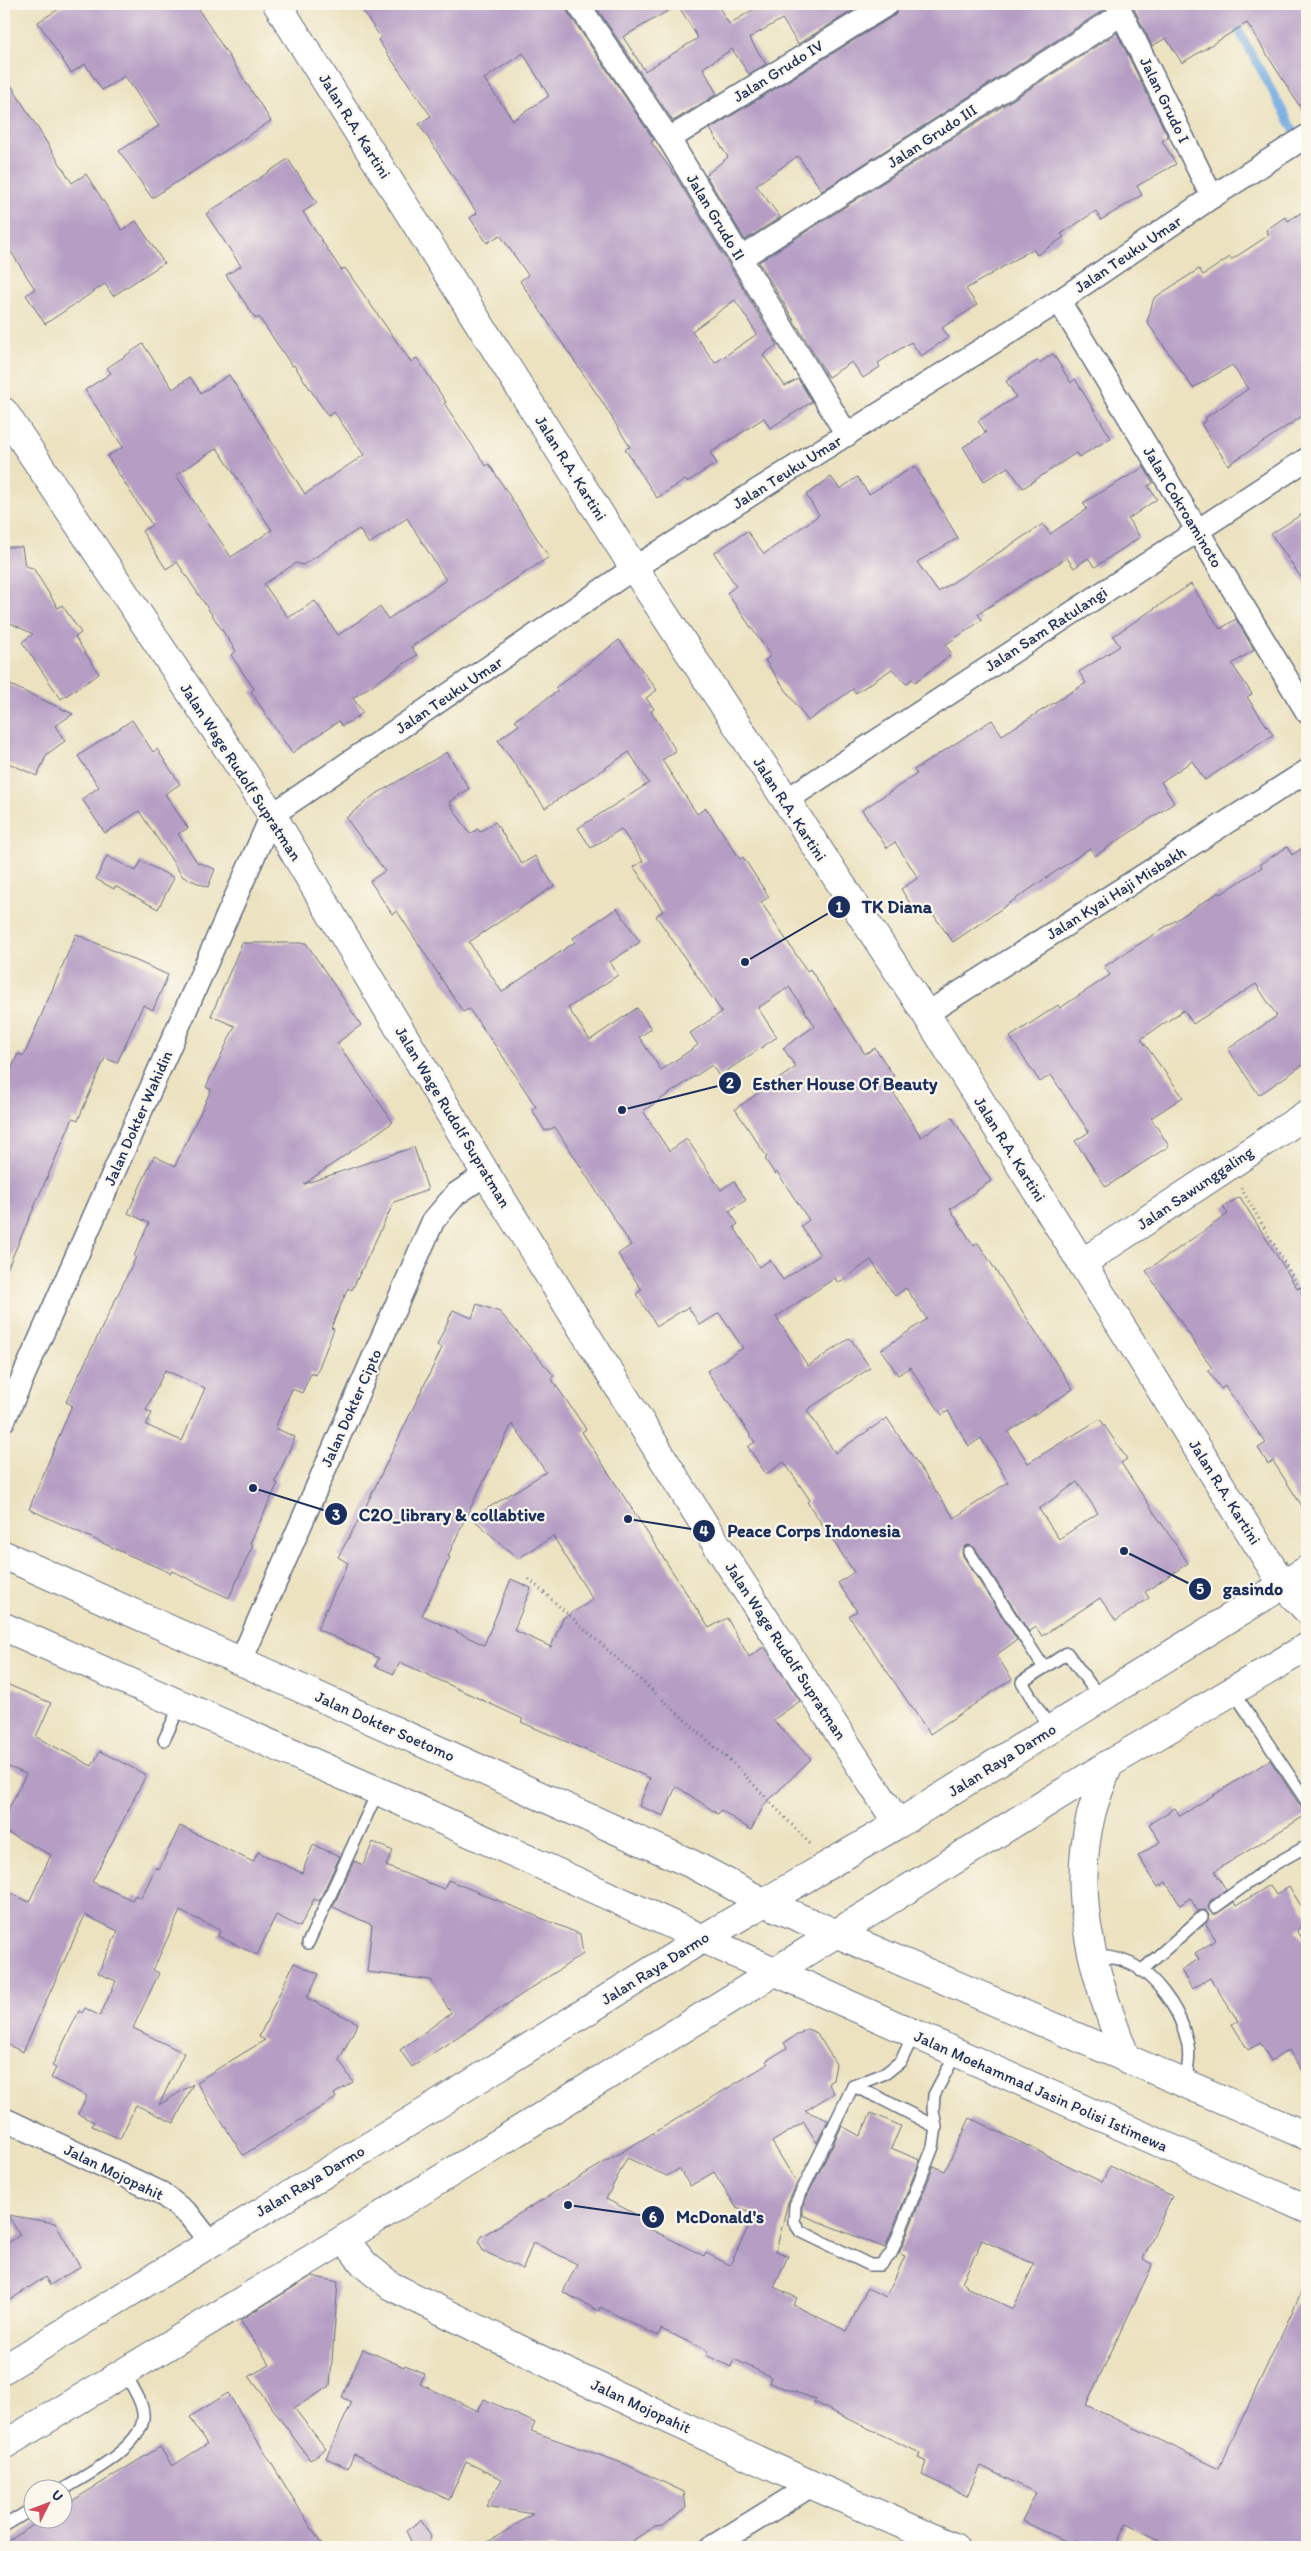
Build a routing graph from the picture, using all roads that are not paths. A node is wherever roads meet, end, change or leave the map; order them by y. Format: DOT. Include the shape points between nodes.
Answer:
graph roads {
  1 [pos="277,4"];
  2 [pos="578,4"];
  3 [pos="888,4"];
  4 [pos="1120,9"];
  5 [pos="1307,136"];
  6 [pos="669,139"];
  7 [pos="1212,196"];
  8 [pos="741,258"];
  9 [pos="1059,301"];
  10 [pos="6,422"];
  11 [pos="847,435"];
  12 [pos="1307,459"];
  13 [pos="1197,529"];
  14 [pos="634,568"];
  15 [pos="1307,712"];
  16 [pos="1307,771"];
  17 [pos="785,801"];
  18 [pos="272,815"];
  19 [pos="926,1014"];
  20 [pos="1307,1114"];
  21 [pos="486,1174"];
  22 [pos="1082,1263"];
  23 [pos="4,1420"];
  24 [pos="969,1552"];
  25 [pos="4,1555"];
  26 [pos="1307,1570"];
  27 [pos="1283,1586"];
  28 [pos="1307,1610"];
  29 [pos="4,1627"];
  30 [pos="1307,1647"];
  31 [pos="241,1661"];
  32 [pos="1044,1668"];
  33 [pos="1233,1691"];
  34 [pos="1101,1699"];
  35 [pos="180,1706"];
  36 [pos="1051,1730"];
  37 [pos="164,1740"];
  38 [pos="1109,1764"];
  39 [pos="378,1791"];
  40 [pos="1307,1802"];
  41 [pos="898,1824"];
  42 [pos="1307,1846"];
  43 [pos="763,1902"];
  44 [pos="1215,1907"];
  45 [pos="1202,1918"];
  46 [pos="835,1934"];
  47 [pos="702,1939"];
  48 [pos="308,1943"];
  49 [pos="1091,1955"];
  50 [pos="1141,1971"];
  51 [pos="776,1972"];
  52 [pos="914,2034"];
  53 [pos="956,2053"];
  54 [pos="1127,2060"];
  55 [pos="1185,2085"];
  56 [pos="852,2086"];
  57 [pos="4,2119"];
  58 [pos="936,2127"];
  59 [pos="1307,2136"];
  60 [pos="1307,2209"];
  61 [pos="344,2239"];
  62 [pos="210,2242"];
  63 [pos="4,2369"];
  64 [pos="124,2372"];
  65 [pos="4,2445"];
  66 [pos="72,2484"];
  67 [pos="812,2485"];
  68 [pos="22,2515"];
  69 [pos="4,2526"];
  70 [pos="712,2547"];
  71 [pos="954,2547"];
  1 -- 14 [label="main road, Jalan R.A. Kartini"];
  2 -- 6 [label="street, Jalan Grudo II"];
  3 -- 6 [label="street, Jalan Grudo IV"];
  4 -- 7 [label="street, Jalan Grudo I"];
  4 -- 8 [label="street, Jalan Grudo III"];
  5 -- 7 [label="street, Jalan Teuku Umar"];
  6 -- 8 [label="street, Jalan Grudo II"];
  7 -- 9 [label="street, Jalan Teuku Umar"];
  8 -- 11 [label="street, Jalan Grudo II"];
  9 -- 11 [label="street, Jalan Teuku Umar"];
  9 -- 13 [label="street, Jalan Cokroaminoto"];
  10 -- 18 [label="main road, Jalan Wage Rudolf Supratman"];
  11 -- 14 [label="street, Jalan Teuku Umar"];
  12 -- 13 [label="street, Jalan Sam Ratulangi"];
  13 -- 15 [label="street, Jalan Cokroaminoto"];
  13 -- 17 [label="street, Jalan Sam Ratulangi"];
  14 -- 17 [label="main road, Jalan R.A. Kartini"];
  14 -- 18 [label="street, Jalan Teuku Umar"];
  16 -- 19 [label="street, Jalan Kyai Haji Misbakh"];
  17 -- 19 [label="main road, Jalan R.A. Kartini"];
  18 -- 21 [label="main road, Jalan Wage Rudolf Supratman"];
  18 -- 23 [label="street, Jalan Dokter Wahidin"];
  19 -- 22 [label="main road, Jalan R.A. Kartini"];
  20 -- 22 [label="main road, Jalan Sawunggaling"];
  21 -- 31 [label="street, Jalan Dokter Cipto" via="456,1194 433,1221"];
  21 -- 41 [label="main road, Jalan Wage Rudolf Supratman" via="710,1534"];
  22 -- 27 [label="main road, Jalan R.A. Kartini"];
  24 -- 32 [label="lane"];
  25 -- 31 [label="main road, Jalan Dokter Soetomo"];
  26 -- 27 [label="main road, Jalan Raya Darmo"];
  27 -- 28 [label="main road, Jalan R.A. Kartini"];
  27 -- 34 [label="main road, Jalan Raya Darmo"];
  29 -- 35 [label="main road"];
  30 -- 33 [label="main road"];
  31 -- 43 [label="main road, Jalan Dokter Soetomo" via="694,1865"];
  32 -- 34 [label="lane" via="1068,1653"];
  32 -- 36 [label="lane" via="1022,1684"];
  33 -- 38 [label="main road"];
  33 -- 40 [label="lane"];
  34 -- 36 [label="main road, Jalan Raya Darmo"];
  35 -- 37 [label="lane"];
  35 -- 39 [label="main road"];
  36 -- 41 [label="main road, Jalan Raya Darmo"];
  38 -- 46 [label="main road"];
  38 -- 49 [label="main road" via="1091,1815 1085,1856 1085,1901"];
  39 -- 47 [label="main road"];
  39 -- 48 [label="lane"];
  41 -- 43 [label="main road, Jalan Raya Darmo"];
  42 -- 44 [label="lane" via="1273,1865"];
  43 -- 46 [label="main road, Jalan Dokter Soetomo"];
  43 -- 47 [label="main road, Jalan Raya Darmo"];
  45 -- 50 [label="lane"];
  46 -- 51 [label="main road"];
  46 -- 54 [label="main road"];
  47 -- 51 [label="main road, Jalan Moehammad Jasin Polisi Istimewa"];
  47 -- 62 [label="main road, Jalan Raya Darmo"];
  49 -- 50 [label="lane" via="1124,1961"];
  49 -- 54 [label="main road" via="1106,2009"];
  50 -- 55 [label="lane" via="1159,1987 1186,2036 1189,2062"];
  51 -- 52 [label="main road, Jalan Moehammad Jasin Polisi Istimewa"];
  51 -- 61 [label="main road"];
  52 -- 53 [label="main road, Jalan Moehammad Jasin Polisi Istimewa"];
  52 -- 56 [label="lane" via="901,2060 886,2073"];
  53 -- 58 [label="lane" via="934,2095"];
  53 -- 60 [label="main road, Jalan Moehammad Jasin Polisi Istimewa"];
  54 -- 55 [label="main road"];
  55 -- 59 [label="main road"];
  56 -- 58 [label="lane"];
  56 -- 58 [label="lane" via="795,2205 794,2222 800,2231 870,2266 880,2265 891,2254 933,2147"];
  57 -- 62 [label="street, Jalan Mojopahit" via="161,2193 189,2214"];
  61 -- 64 [label="main road"];
  61 -- 67 [label="main road, Jalan Mojopahit" via="365,2265 391,2286 568,2373"];
  62 -- 63 [label="main road, Jalan Raya Darmo"];
  64 -- 65 [label="main road"];
  64 -- 66 [label="lane" via="138,2399 143,2419 138,2434 117,2455"];
  67 -- 70 [label="street"];
  67 -- 71 [label="main road, Jalan Mojopahit"];
  68 -- 69 [label="lane"];
}
